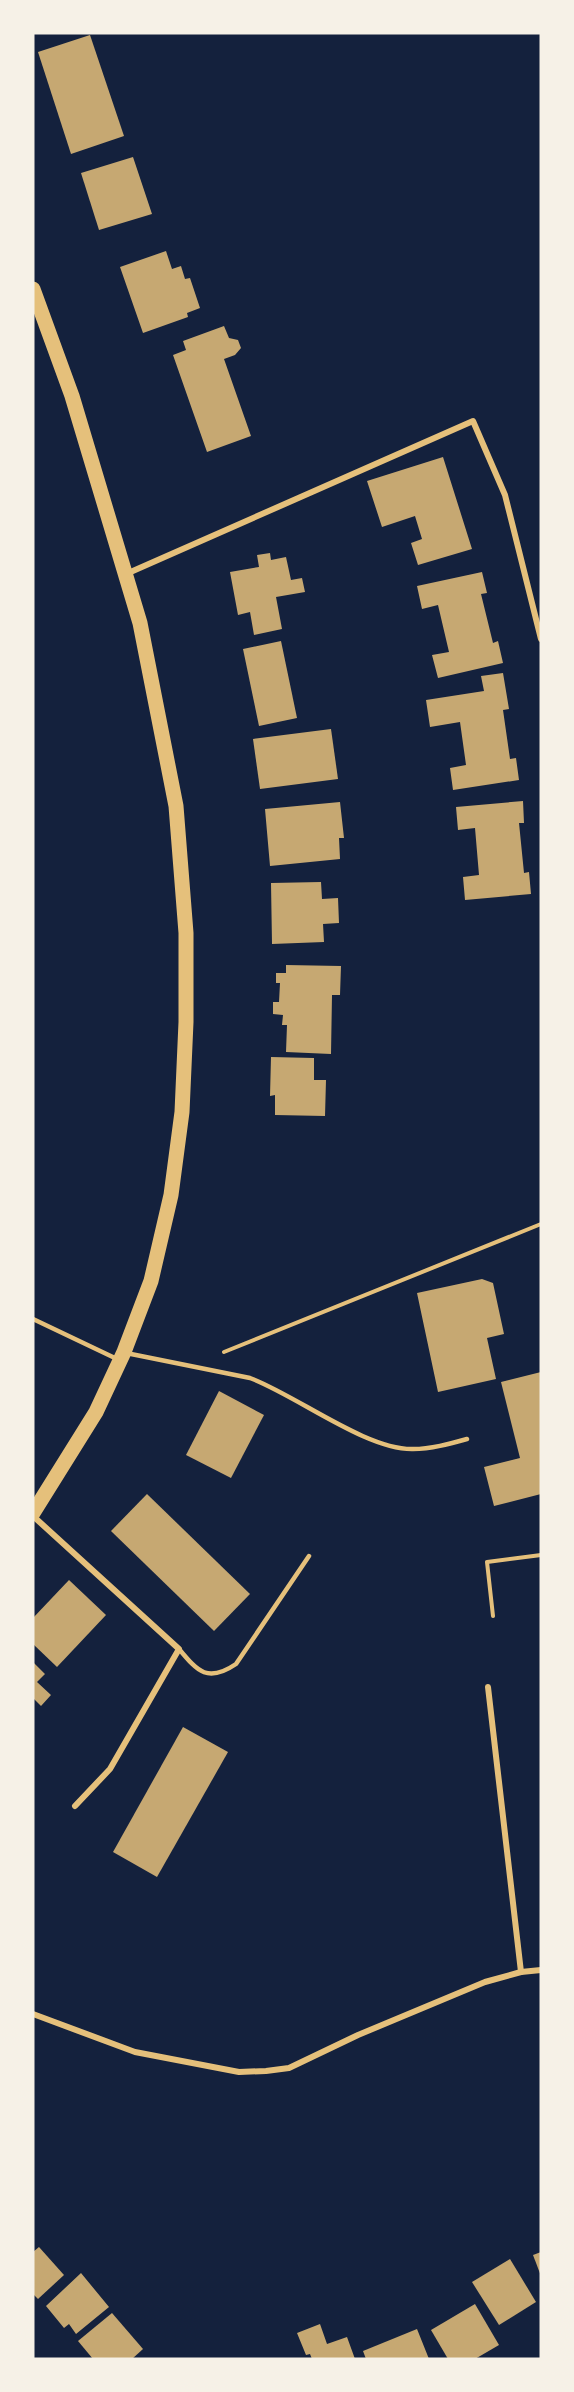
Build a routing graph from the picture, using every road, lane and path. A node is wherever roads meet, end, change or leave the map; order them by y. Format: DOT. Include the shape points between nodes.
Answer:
graph roads {
  1 [pos="33,289"];
  2 [pos="125,574"];
  3 [pos="541,639"];
  4 [pos="541,1224"];
  5 [pos="33,1318"];
  6 [pos="122,1356"];
  7 [pos="189,1366"];
  8 [pos="467,1440"];
  9 [pos="33,1515"];
  10 [pos="309,1556"];
  11 [pos="541,1556"];
  12 [pos="493,1616"];
  13 [pos="179,1649"];
  14 [pos="488,1687"];
  15 [pos="75,1806"];
  16 [pos="541,1970"];
  17 [pos="521,1971"];
  18 [pos="33,2014"];
  1 -- 2 [label="main road" via="72,396"];
  2 -- 3 [label="street" via="472,421 505,495"];
  2 -- 6 [label="main road" via="140,623 176,806 186,933 186,1022 182,1112 171,1195 151,1281"];
  4 -- 7 [label="path"];
  5 -- 6 [label="lane"];
  6 -- 7 [label="lane"];
  6 -- 9 [label="main road" via="96,1412"];
  7 -- 8 [label="lane" via="269,1385 340,1424 391,1446 431,1448"];
  9 -- 13 [label="street"];
  10 -- 13 [label="lane" via="236,1664 213,1674 203,1672"];
  11 -- 12 [label="path" via="487,1562"];
  13 -- 15 [label="street" via="110,1768"];
  14 -- 17 [label="street"];
  16 -- 17 [label="street"];
  17 -- 18 [label="street" via="418,2009 289,2068 266,2071 239,2073 135,2052"];
}
